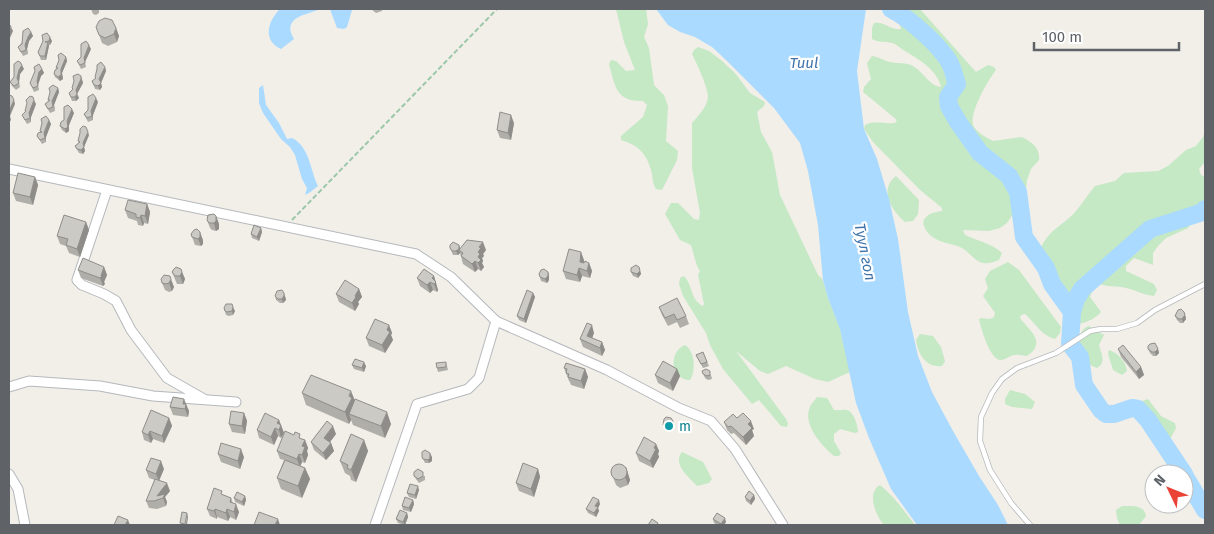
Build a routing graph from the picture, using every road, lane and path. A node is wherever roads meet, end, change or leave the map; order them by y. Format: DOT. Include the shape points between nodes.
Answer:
graph roads {
  1 [pos="497,9"];
  2 [pos="9,168"];
  3 [pos="107,190"];
  4 [pos="285,227"];
  5 [pos="1205,284"];
  6 [pos="496,321"];
  7 [pos="9,387"];
  8 [pos="204,399"];
  9 [pos="236,402"];
  10 [pos="9,474"];
  11 [pos="25,525"];
  12 [pos="375,525"];
  13 [pos="783,525"];
  14 [pos="1030,525"];
  1 -- 4 [label="path"];
  2 -- 3 [label="street"];
  3 -- 4 [label="street"];
  3 -- 8 [label="street" via="77,280 116,301 131,330 168,378"];
  4 -- 6 [label="street" via="416,254 452,278"];
  5 -- 14 [label="lane" via="1155,310 1138,323 1117,330 1090,331 1056,353 1017,368 1002,379 982,417 980,442 990,470"];
  6 -- 12 [label="street" via="479,378 468,388 417,404"];
  6 -- 13 [label="street" via="711,421 735,449"];
  7 -- 8 [label="street" via="29,380 100,386 153,396"];
  8 -- 9 [label="street"];
  10 -- 11 [label="street" via="18,489"];
}
